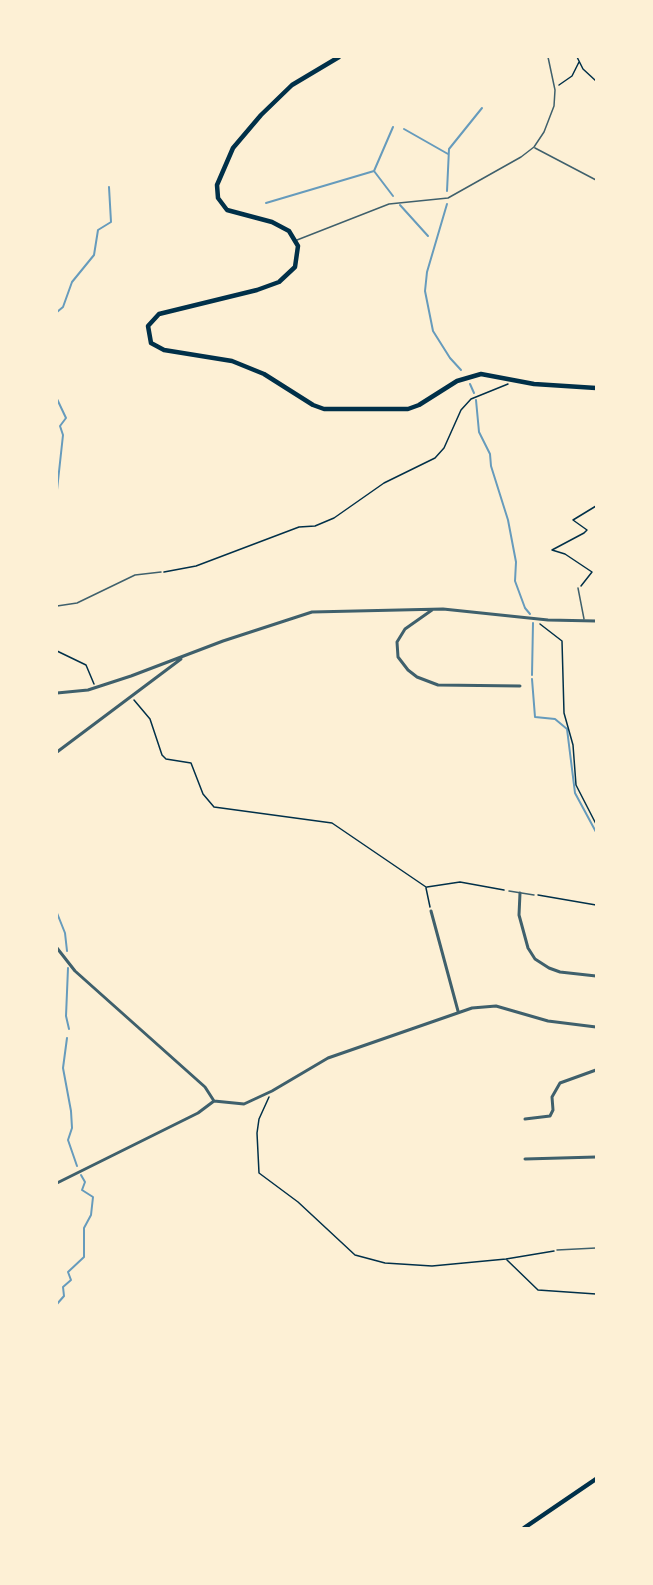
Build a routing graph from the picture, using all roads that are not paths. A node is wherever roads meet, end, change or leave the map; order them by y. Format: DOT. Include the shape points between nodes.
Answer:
graph roads {
  1 [pos="339,57"];
  2 [pos="548,57"];
  3 [pos="534,147"];
  4 [pos="596,180"];
  5 [pos="296,240"];
  6 [pos="596,388"];
  7 [pos="160,572"];
  8 [pos="578,588"];
  9 [pos="57,606"];
  10 [pos="433,609"];
  11 [pos="584,621"];
  12 [pos="596,621"];
  13 [pos="185,656"];
  14 [pos="520,686"];
  15 [pos="58,692"];
  16 [pos="57,752"];
  17 [pos="509,891"];
  18 [pos="520,893"];
  19 [pos="534,895"];
  20 [pos="431,911"];
  21 [pos="57,948"];
  22 [pos="596,976"];
  23 [pos="458,1011"];
  24 [pos="596,1028"];
  25 [pos="596,1070"];
  26 [pos="214,1101"];
  27 [pos="525,1119"];
  28 [pos="596,1156"];
  29 [pos="525,1159"];
  30 [pos="57,1183"];
  31 [pos="596,1248"];
  32 [pos="557,1250"];
  33 [pos="596,1479"];
  34 [pos="524,1528"];
  1 -- 5 [label="main road" via="292,85 261,115 233,148 217,185 218,198 227,210 280,225"];
  2 -- 3 [label="lane" via="555,90 551,116"];
  3 -- 4 [label="lane"];
  3 -- 5 [label="lane" via="448,198 390,204"];
  5 -- 6 [label="main road" via="297,261 285,278 240,296 159,314 148,326 151,343 164,350 232,361 264,374 324,409 408,409 457,381 481,374 534,384"];
  7 -- 9 [label="lane" via="135,575 72,604"];
  8 -- 11 [label="lane"];
  10 -- 11 [label="street"];
  10 -- 13 [label="street" via="312,612"];
  10 -- 14 [label="street" via="405,629 397,642 398,657 408,670 438,685"];
  11 -- 12 [label="street"];
  13 -- 15 [label="street" via="95,687"];
  13 -- 16 [label="street"];
  17 -- 18 [label="lane"];
  18 -- 19 [label="lane"];
  18 -- 22 [label="street" via="519,915 535,959 560,972"];
  20 -- 23 [label="street"];
  21 -- 26 [label="street" via="83,978 205,1087"];
  23 -- 24 [label="street" via="496,1006 548,1021"];
  23 -- 26 [label="street" via="328,1058 244,1104"];
  25 -- 27 [label="street" via="560,1083 552,1097 550,1116"];
  26 -- 30 [label="street" via="198,1113"];
  28 -- 29 [label="street"];
  31 -- 32 [label="lane"];
  33 -- 34 [label="main road"];
}
